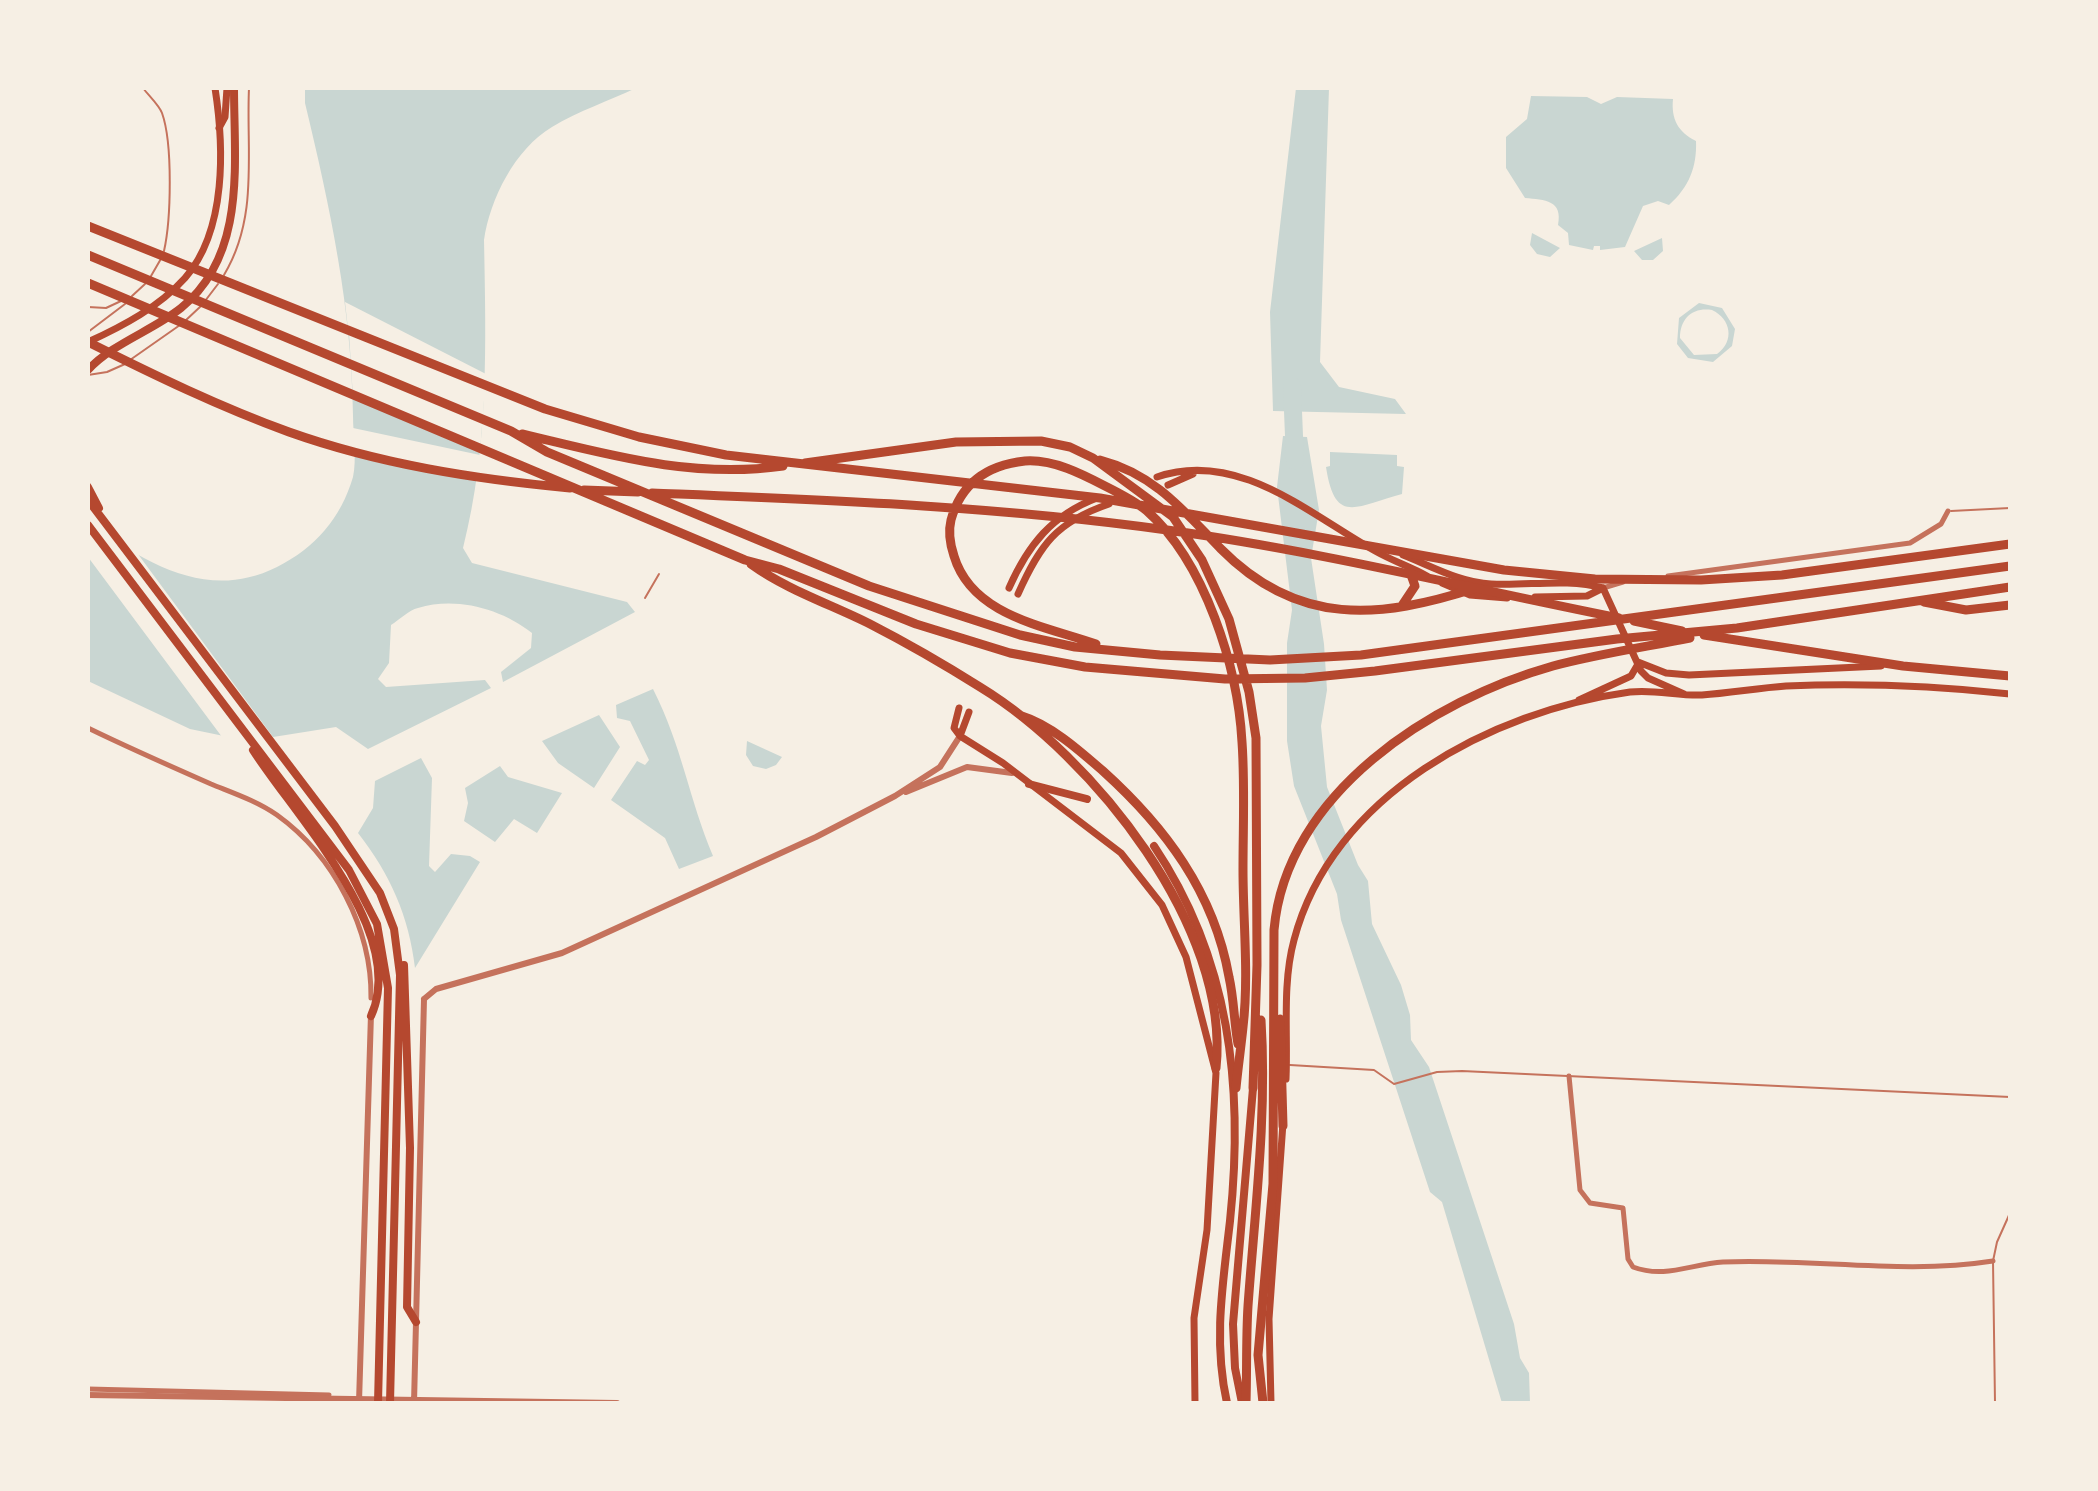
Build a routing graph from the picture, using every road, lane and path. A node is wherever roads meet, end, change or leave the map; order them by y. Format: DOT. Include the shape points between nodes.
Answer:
graph roads {
  1 [pos="143,88"];
  2 [pos="215,88"];
  3 [pos="227,88"];
  4 [pos="234,88"];
  5 [pos="249,88"];
  6 [pos="219,128"];
  7 [pos="88,226"];
  8 [pos="88,255"];
  9 [pos="88,283"];
  10 [pos="130,298"];
  11 [pos="88,307"];
  12 [pos="88,332"];
  13 [pos="88,342"];
  14 [pos="88,372"];
  15 [pos="511,431"];
  16 [pos="1093,458"];
  17 [pos="1195,473"];
  18 [pos="1157,477"];
  19 [pos="1168,485"];
  20 [pos="88,487"];
  21 [pos="1103,496"];
  22 [pos="88,500"];
  23 [pos="1109,504"];
  24 [pos="2010,508"];
  25 [pos="1948,511"];
  26 [pos="107,523"];
  27 [pos="88,525"];
  28 [pos="1367,544"];
  29 [pos="2010,544"];
  30 [pos="745,560"];
  31 [pos="1405,566"];
  32 [pos="2010,566"];
  33 [pos="659,574"];
  34 [pos="1489,584"];
  35 [pos="2010,587"];
  36 [pos="1009,588"];
  37 [pos="1603,588"];
  38 [pos="1461,593"];
  39 [pos="1018,594"];
  40 [pos="645,598"];
  41 [pos="1917,601"];
  42 [pos="2010,605"];
  43 [pos="1401,608"];
  44 [pos="1737,628"];
  45 [pos="1111,650"];
  46 [pos="1638,662"];
  47 [pos="2010,674"];
  48 [pos="1684,694"];
  49 [pos="2010,694"];
  50 [pos="1570,706"];
  51 [pos="959,708"];
  52 [pos="228,710"];
  53 [pos="969,712"];
  54 [pos="1022,716"];
  55 [pos="88,728"];
  56 [pos="960,736"];
  57 [pos="1012,773"];
  58 [pos="1029,784"];
  59 [pos="895,796"];
  60 [pos="1087,799"];
  61 [pos="1154,846"];
  62 [pos="394,929"];
  63 [pos="1275,959"];
  64 [pos="1257,965"];
  65 [pos="375,998"];
  66 [pos="424,999"];
  67 [pos="371,1016"];
  68 [pos="1239,1052"];
  69 [pos="1287,1065"];
  70 [pos="1216,1068"];
  71 [pos="1569,1076"];
  72 [pos="1236,1088"];
  73 [pos="1253,1088"];
  74 [pos="2010,1097"];
  75 [pos="1283,1126"];
  76 [pos="2010,1213"];
  77 [pos="1993,1261"];
  78 [pos="416,1322"];
  79 [pos="88,1389"];
  80 [pos="88,1395"];
  81 [pos="329,1395"];
  82 [pos="359,1402"];
  83 [pos="414,1402"];
  84 [pos="378,1403"];
  85 [pos="390,1403"];
  86 [pos="617,1403"];
  87 [pos="1195,1403"];
  88 [pos="1227,1403"];
  89 [pos="1244,1403"];
  90 [pos="1263,1403"];
  91 [pos="1271,1403"];
  92 [pos="1995,1403"];
  1 -- 10 [label="lane" via="162,113 169,229 158,266"];
  2 -- 6 [label="main road"];
  3 -- 6 [label="main road"];
  4 -- 14 [label="highway" via="236,185 227,237 195,295"];
  5 -- 14 [label="lane" via="249,195 233,259 195,314 123,364"];
  6 -- 13 [label="main road" via="216,205 208,236 187,276 144,312"];
  7 -- 29 [label="highway" via="545,409 726,455 1100,498 1504,570 1595,579 1782,575"];
  8 -- 15 [label="highway"];
  9 -- 30 [label="highway"];
  10 -- 11 [label="lane" via="106,308"];
  10 -- 12 [label="lane"];
  13 -- 47 [label="highway" via="290,432 436,471 585,490 885,502 1167,530 1324,556 1741,642 1903,666"];
  15 -- 16 [label="highway" via="620,460 684,470 752,470 956,442 1041,441"];
  15 -- 45 [label="highway" via="547,452 943,613 1020,635"];
  16 -- 43 [label="highway" via="1127,467 1166,491 1222,550 1274,591 1341,611"];
  16 -- 64 [label="highway" via="1173,517 1202,560 1236,639 1256,738"];
  17 -- 18 [label="main road"];
  17 -- 19 [label="main road"];
  17 -- 28 [label="main road" via="1235,474"];
  20 -- 26 [label="highway"];
  21 -- 36 [label="main road" via="1046,528"];
  22 -- 26 [label="highway"];
  23 -- 39 [label="main road" via="1078,516 1054,534 1033,561"];
  24 -- 25 [label="lane"];
  25 -- 37 [label="street" via="1941,524 1910,543"];
  26 -- 62 [label="highway" via="380,893"];
  27 -- 52 [label="highway"];
  28 -- 31 [label="main road"];
  28 -- 34 [label="main road"];
  30 -- 44 [label="highway" via="1010,653 1152,675 1305,678"];
  30 -- 54 [label="highway" via="770,578 872,625"];
  31 -- 38 [label="main road"];
  31 -- 43 [label="highway" via="1415,586"];
  32 -- 45 [label="highway" via="1361,655 1270,660"];
  33 -- 40 [label="lane"];
  34 -- 37 [label="main road" via="1584,582"];
  34 -- 38 [label="highway"];
  35 -- 41 [label="highway"];
  37 -- 38 [label="main road" via="1570,597"];
  37 -- 46 [label="main road"];
  38 -- 43 [label="highway"];
  41 -- 42 [label="highway" via="1966,610"];
  41 -- 44 [label="highway"];
  44 -- 63 [label="highway" via="1531,674 1459,703 1417,728 1351,780 1319,815 1292,860 1276,912"];
  45 -- 68 [label="highway" via="1029,624 971,588 956,565 950,522 960,496 982,472 1031,461 1058,465 1110,488 1146,511 1201,587 1222,638 1242,740 1244,1026"];
  46 -- 47 [label="main road" via="1689,675 1862,666"];
  46 -- 48 [label="main road" via="1648,678"];
  46 -- 50 [label="main road" via="1631,676"];
  48 -- 49 [label="main road" via="1787,686"];
  48 -- 50 [label="main road" via="1634,692"];
  50 -- 69 [label="main road" via="1462,745 1394,789 1370,814 1317,883 1293,943"];
  51 -- 56 [label="main road" via="954,728"];
  52 -- 65 [label="highway" via="356,901 371,938"];
  52 -- 84 [label="highway" via="349,870 370,906 382,943 388,988"];
  53 -- 56 [label="main road"];
  54 -- 68 [label="highway" via="1035,719 1087,757 1171,841 1215,925 1229,976"];
  54 -- 70 [label="highway" via="1094,784 1165,879 1195,944 1209,992 1218,1038"];
  55 -- 65 [label="street" via="250,800 291,827 356,914"];
  56 -- 57 [label="main road"];
  56 -- 59 [label="street" via="940,767"];
  57 -- 58 [label="main road"];
  57 -- 59 [label="street" via="967,767"];
  58 -- 60 [label="highway"];
  58 -- 70 [label="main road" via="1121,853 1162,905 1186,957"];
  59 -- 66 [label="street" via="584,943 436,989"];
  61 -- 72 [label="highway" via="1203,932"];
  62 -- 78 [label="highway" via="403,952 407,1010 407,1307"];
  62 -- 85 [label="highway" via="400,975"];
  63 -- 75 [label="highway"];
  63 -- 90 [label="highway" via="1273,1184 1258,1355"];
  64 -- 73 [label="highway"];
  64 -- 89 [label="highway" via="1265,1084"];
  65 -- 66 [label="street"];
  65 -- 67 [label="highway"];
  66 -- 78 [label="street"];
  67 -- 82 [label="street"];
  68 -- 72 [label="highway"];
  69 -- 71 [label="lane" via="1374,1070 1394,1084 1437,1072"];
  69 -- 75 [label="main road"];
  70 -- 87 [label="main road" via="1207,1230 1194,1318"];
  71 -- 74 [label="lane"];
  71 -- 77 [label="street" via="1580,1190 1590,1203 1623,1208 1633,1267 1667,1273 1722,1262 1876,1267"];
  72 -- 88 [label="highway" via="1218,1340"];
  73 -- 89 [label="highway" via="1233,1335"];
  75 -- 91 [label="main road" via="1269,1319"];
  76 -- 77 [label="lane"];
  77 -- 92 [label="lane"];
  78 -- 83 [label="street"];
  79 -- 81 [label="street"];
  80 -- 82 [label="street"];
  82 -- 83 [label="street"];
  83 -- 86 [label="street"];
}
